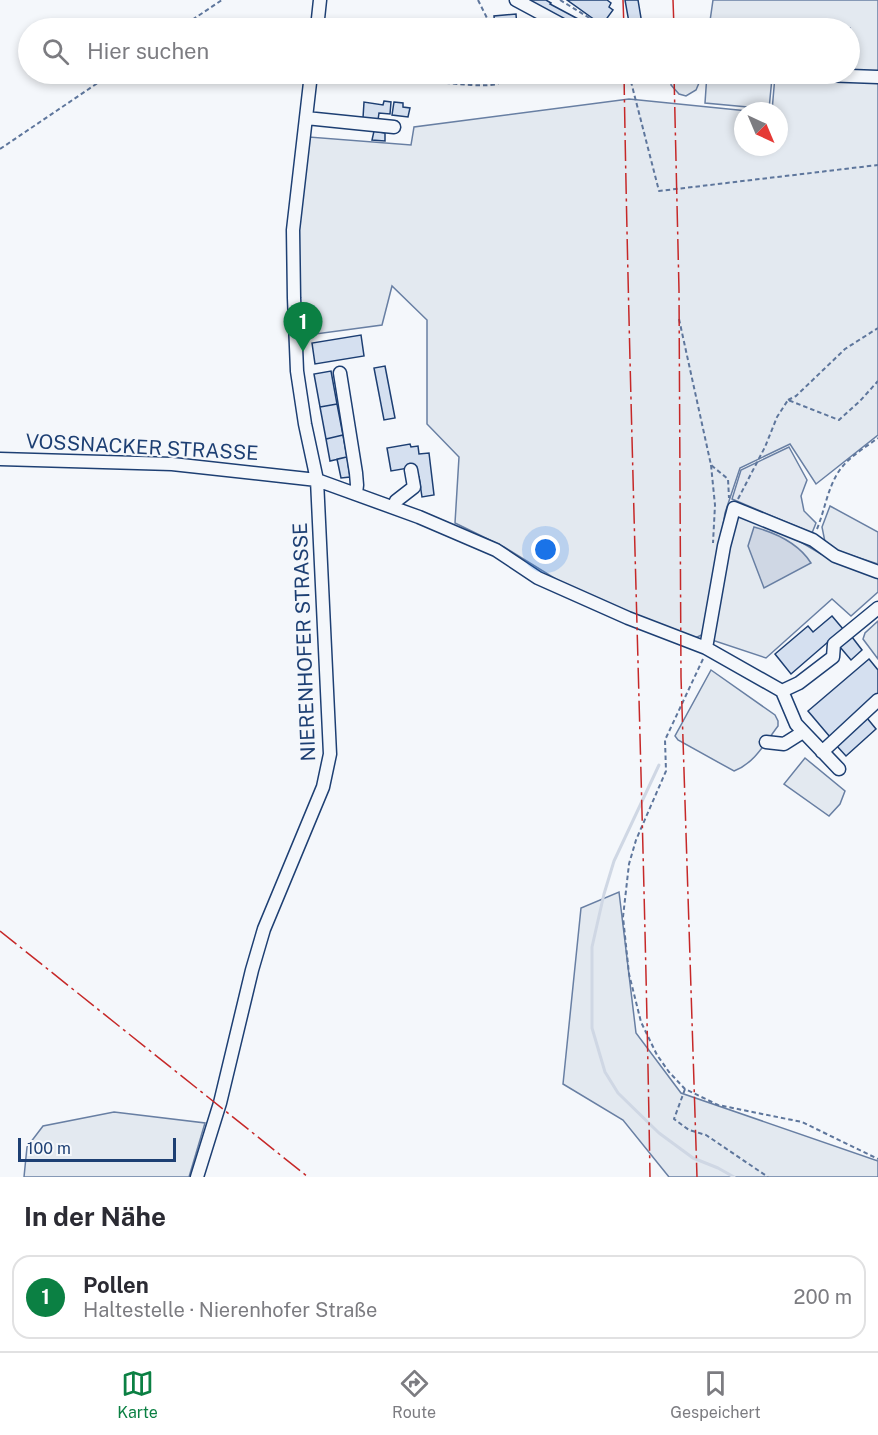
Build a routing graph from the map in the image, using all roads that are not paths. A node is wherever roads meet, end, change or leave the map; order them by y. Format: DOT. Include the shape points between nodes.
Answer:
graph roads {
  1 [pos="320,0"];
  2 [pos="516,0"];
  3 [pos="318,18"];
  4 [pos="549,18"];
  5 [pos="860,76"];
  6 [pos="878,77"];
  7 [pos="310,84"];
  8 [pos="306,117"];
  9 [pos="394,127"];
  10 [pos="340,374"];
  11 [pos="0,459"];
  12 [pos="411,470"];
  13 [pos="317,480"];
  14 [pos="356,493"];
  15 [pos="394,507"];
  16 [pos="878,572"];
  17 [pos="878,608"];
  18 [pos="704,648"];
  19 [pos="782,691"];
  20 [pos="878,700"];
  21 [pos="804,732"];
  22 [pos="766,742"];
  23 [pos="822,752"];
  24 [pos="840,769"];
  25 [pos="196,1177"];
  1 -- 3 [label="street"];
  2 -- 4 [label="street"];
  5 -- 6 [label="street"];
  7 -- 8 [label="street, NIERENHOFER STRASSE"];
  8 -- 9 [label="street"];
  8 -- 13 [label="street, NIERENHOFER STRASSE" via="293,230 294,298 299,381"];
  10 -- 14 [label="street"];
  11 -- 13 [label="street, VOSSNACKER STRASSE" via="172,464"];
  12 -- 15 [label="street" via="414,487"];
  13 -- 14 [label="street"];
  13 -- 25 [label="street, NIERENHOFER STRASSE" via="330,754 309,824 264,929 220,1103"];
  14 -- 15 [label="street"];
  15 -- 18 [label="street" via="496,550 565,591"];
  16 -- 18 [label="street" via="734,508"];
  17 -- 19 [label="street" via="834,644 833,657"];
  18 -- 19 [label="street"];
  19 -- 21 [label="street" via="796,724"];
  20 -- 23 [label="street"];
  21 -- 22 [label="street" via="784,744"];
  21 -- 23 [label="street"];
  23 -- 24 [label="street"];
}
